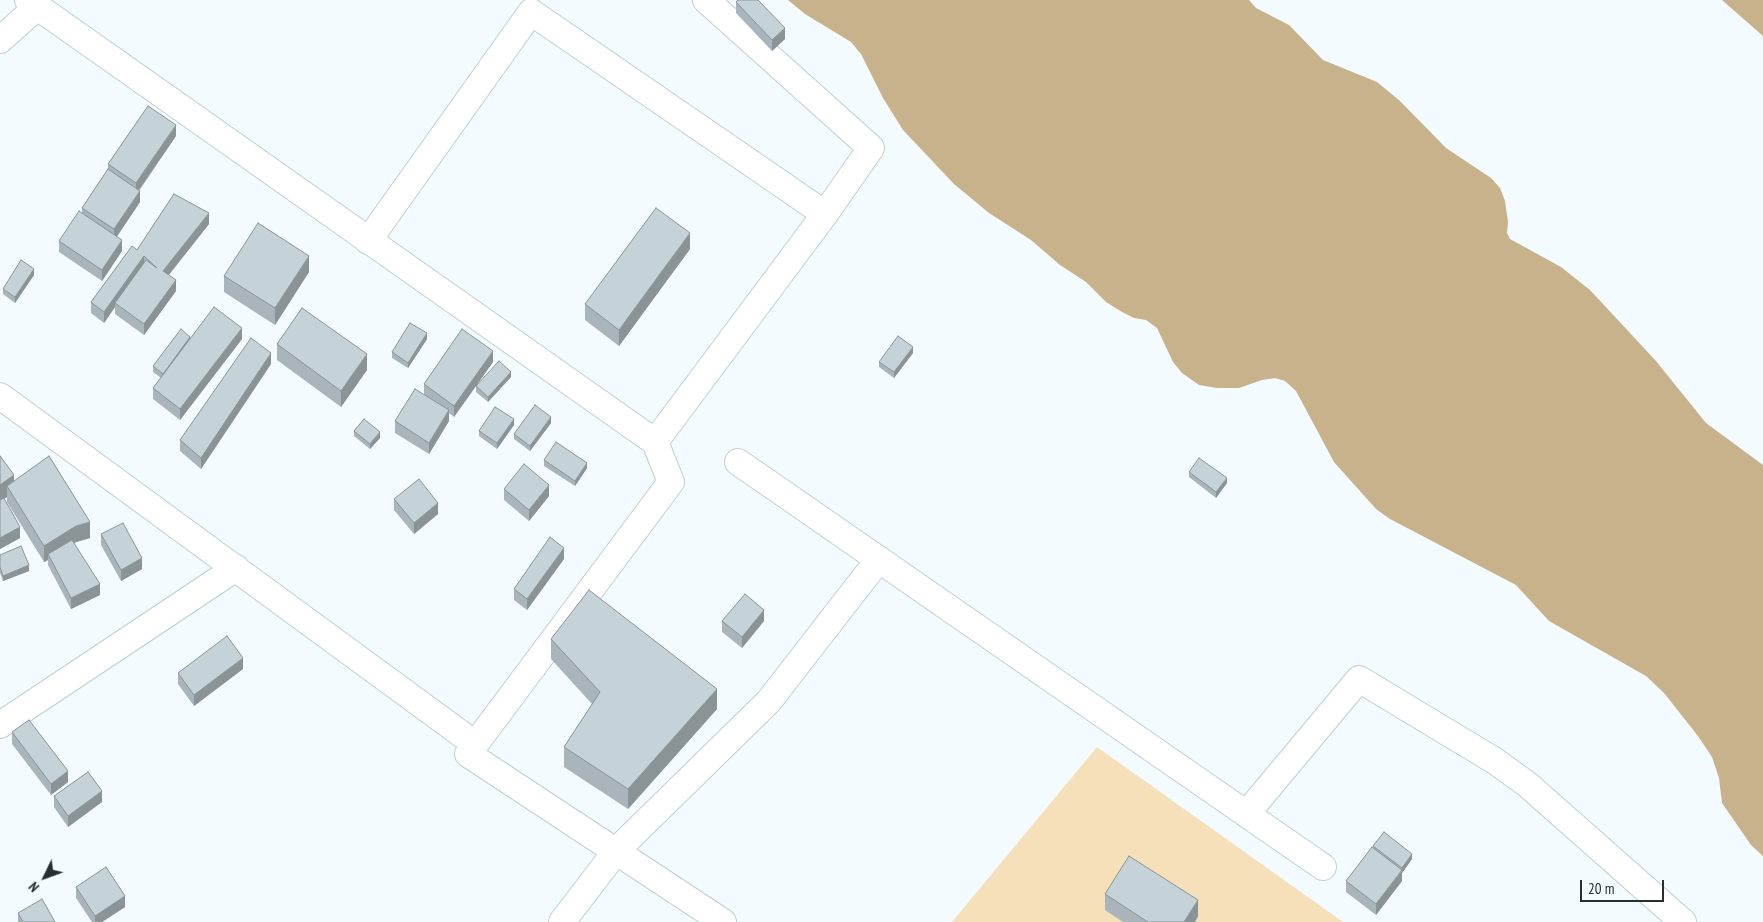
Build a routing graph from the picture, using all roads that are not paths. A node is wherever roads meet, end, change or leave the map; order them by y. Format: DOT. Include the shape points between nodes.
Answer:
graph roads {
  1 [pos="706,0"];
  2 [pos="32,4"];
  3 [pos="0,40"];
  4 [pos="825,214"];
  5 [pos="368,241"];
  6 [pos="0,396"];
  7 [pos="655,442"];
  8 [pos="738,462"];
  9 [pos="879,559"];
  10 [pos="236,568"];
  11 [pos="0,725"];
  12 [pos="476,744"];
  13 [pos="1248,812"];
  14 [pos="617,850"];
  15 [pos="1323,866"];
  16 [pos="1670,918"];
  17 [pos="562,922"];
  18 [pos="723,922"];
  1 -- 4 [label="street" via="871,148"];
  2 -- 3 [label="street"];
  2 -- 5 [label="street"];
  4 -- 5 [label="street" via="531,12"];
  4 -- 7 [label="street"];
  5 -- 7 [label="street"];
  6 -- 10 [label="street"];
  7 -- 12 [label="street" via="671,482"];
  8 -- 9 [label="street"];
  9 -- 13 [label="street"];
  9 -- 14 [label="street" via="769,701"];
  10 -- 11 [label="street"];
  10 -- 12 [label="street"];
  12 -- 14 [label="street" via="468,754"];
  13 -- 15 [label="street"];
  13 -- 16 [label="street" via="1359,679 1521,780"];
  14 -- 17 [label="street"];
  14 -- 18 [label="street"];
}
